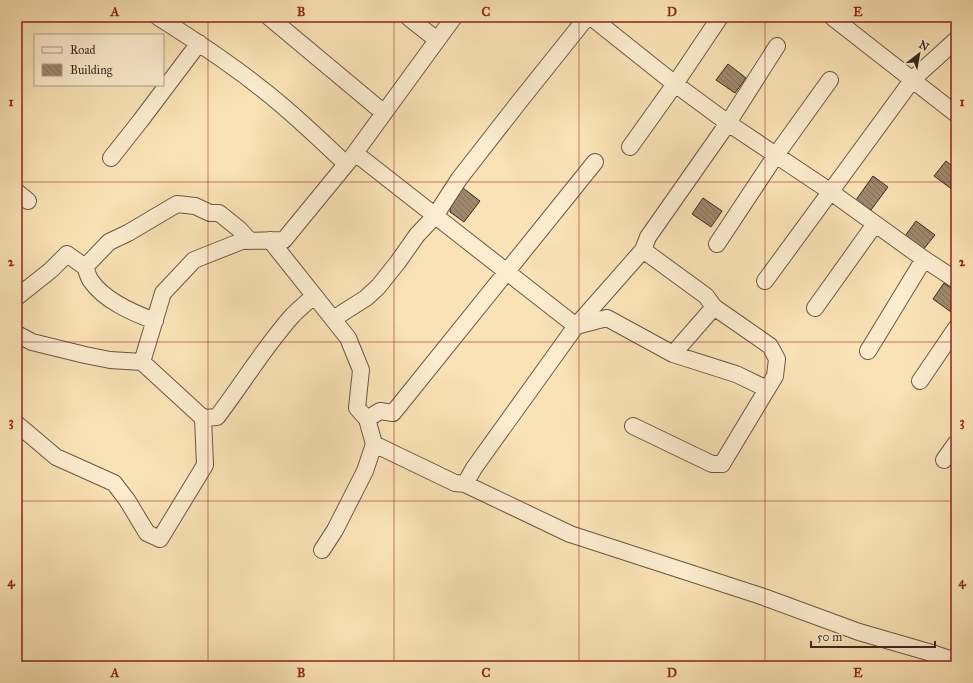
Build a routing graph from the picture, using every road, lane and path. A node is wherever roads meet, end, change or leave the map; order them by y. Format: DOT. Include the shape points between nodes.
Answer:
graph roads {
  1 [pos="158,17"];
  2 [pos="269,17"];
  3 [pos="408,17"];
  4 [pos="454,17"];
  5 [pos="587,17"];
  6 [pos="590,17"];
  7 [pos="720,17"];
  8 [pos="832,17"];
  9 [pos="437,40"];
  10 [pos="956,40"];
  11 [pos="198,43"];
  12 [pos="777,46"];
  13 [pos="913,79"];
  14 [pos="830,80"];
  15 [pos="675,84"];
  16 [pos="384,113"];
  17 [pos="956,114"];
  18 [pos="728,123"];
  19 [pos="630,148"];
  20 [pos="776,155"];
  21 [pos="110,158"];
  22 [pos="351,158"];
  23 [pos="595,162"];
  24 [pos="831,192"];
  25 [pos="435,216"];
  26 [pos="875,224"];
  27 [pos="270,240"];
  28 [pos="250,241"];
  29 [pos="717,244"];
  30 [pos="643,250"];
  31 [pos="924,259"];
  32 [pos="85,267"];
  33 [pos="507,271"];
  34 [pos="956,280"];
  35 [pos="765,281"];
  36 [pos="314,296"];
  37 [pos="17,297"];
  38 [pos="714,308"];
  39 [pos="815,308"];
  40 [pos="333,319"];
  41 [pos="155,321"];
  42 [pos="576,326"];
  43 [pos="956,328"];
  44 [pos="17,334"];
  45 [pos="868,351"];
  46 [pos="673,354"];
  47 [pos="142,362"];
  48 [pos="920,381"];
  49 [pos="767,389"];
  50 [pos="203,418"];
  51 [pos="367,419"];
  52 [pos="17,424"];
  53 [pos="633,426"];
  54 [pos="956,443"];
  55 [pos="374,444"];
  56 [pos="944,460"];
  57 [pos="465,484"];
  58 [pos="322,550"];
  59 [pos="956,661"];
  1 -- 11 [label="street"];
  2 -- 16 [label="street"];
  3 -- 9 [label="street"];
  4 -- 9 [label="street"];
  5 -- 25 [label="street" via="459,179"];
  6 -- 15 [label="street"];
  7 -- 15 [label="street"];
  8 -- 13 [label="street"];
  9 -- 16 [label="street"];
  10 -- 13 [label="street"];
  11 -- 21 [label="street"];
  11 -- 22 [label="street"];
  12 -- 18 [label="street"];
  13 -- 17 [label="street"];
  13 -- 24 [label="street"];
  14 -- 20 [label="street"];
  15 -- 18 [label="street"];
  15 -- 19 [label="street"];
  16 -- 22 [label="street"];
  18 -- 20 [label="street"];
  18 -- 30 [label="street" via="648,237"];
  20 -- 24 [label="street"];
  20 -- 29 [label="street"];
  22 -- 25 [label="street"];
  22 -- 27 [label="street" via="284,240"];
  23 -- 33 [label="street"];
  24 -- 26 [label="street"];
  24 -- 35 [label="street"];
  25 -- 33 [label="street"];
  25 -- 40 [label="street" via="417,235 378,287 366,298"];
  26 -- 31 [label="street"];
  26 -- 39 [label="street"];
  27 -- 28 [label="street"];
  27 -- 36 [label="street"];
  28 -- 32 [label="street" via="219,213 177,204 109,242"];
  28 -- 41 [label="street" via="242,241 194,260 163,293"];
  30 -- 38 [label="street" via="706,296"];
  30 -- 42 [label="street"];
  31 -- 34 [label="street"];
  31 -- 45 [label="street"];
  32 -- 37 [label="street" via="68,254"];
  32 -- 41 [label="street" via="90,281 104,295"];
  33 -- 42 [label="street"];
  33 -- 51 [label="street" via="393,413 380,411"];
  36 -- 40 [label="street"];
  36 -- 50 [label="street" via="294,314 268,345 217,417"];
  38 -- 46 [label="street"];
  38 -- 49 [label="street" via="770,346 777,359 775,376"];
  40 -- 51 [label="street" via="348,338 361,370 357,408"];
  41 -- 47 [label="street"];
  42 -- 46 [label="street" via="607,318"];
  42 -- 57 [label="street"];
  43 -- 48 [label="street"];
  44 -- 47 [label="street" via="32,342 85,355"];
  46 -- 49 [label="street" via="736,374"];
  47 -- 50 [label="street"];
  49 -- 53 [label="street" via="722,464 712,464"];
  50 -- 52 [label="street" via="205,465 160,539 147,533 114,483 56,457"];
  51 -- 55 [label="street"];
  54 -- 56 [label="street"];
  55 -- 57 [label="street" via="455,483"];
  55 -- 58 [label="street" via="365,471"];
  57 -- 59 [label="street" via="570,534 761,596 859,632"];
}
